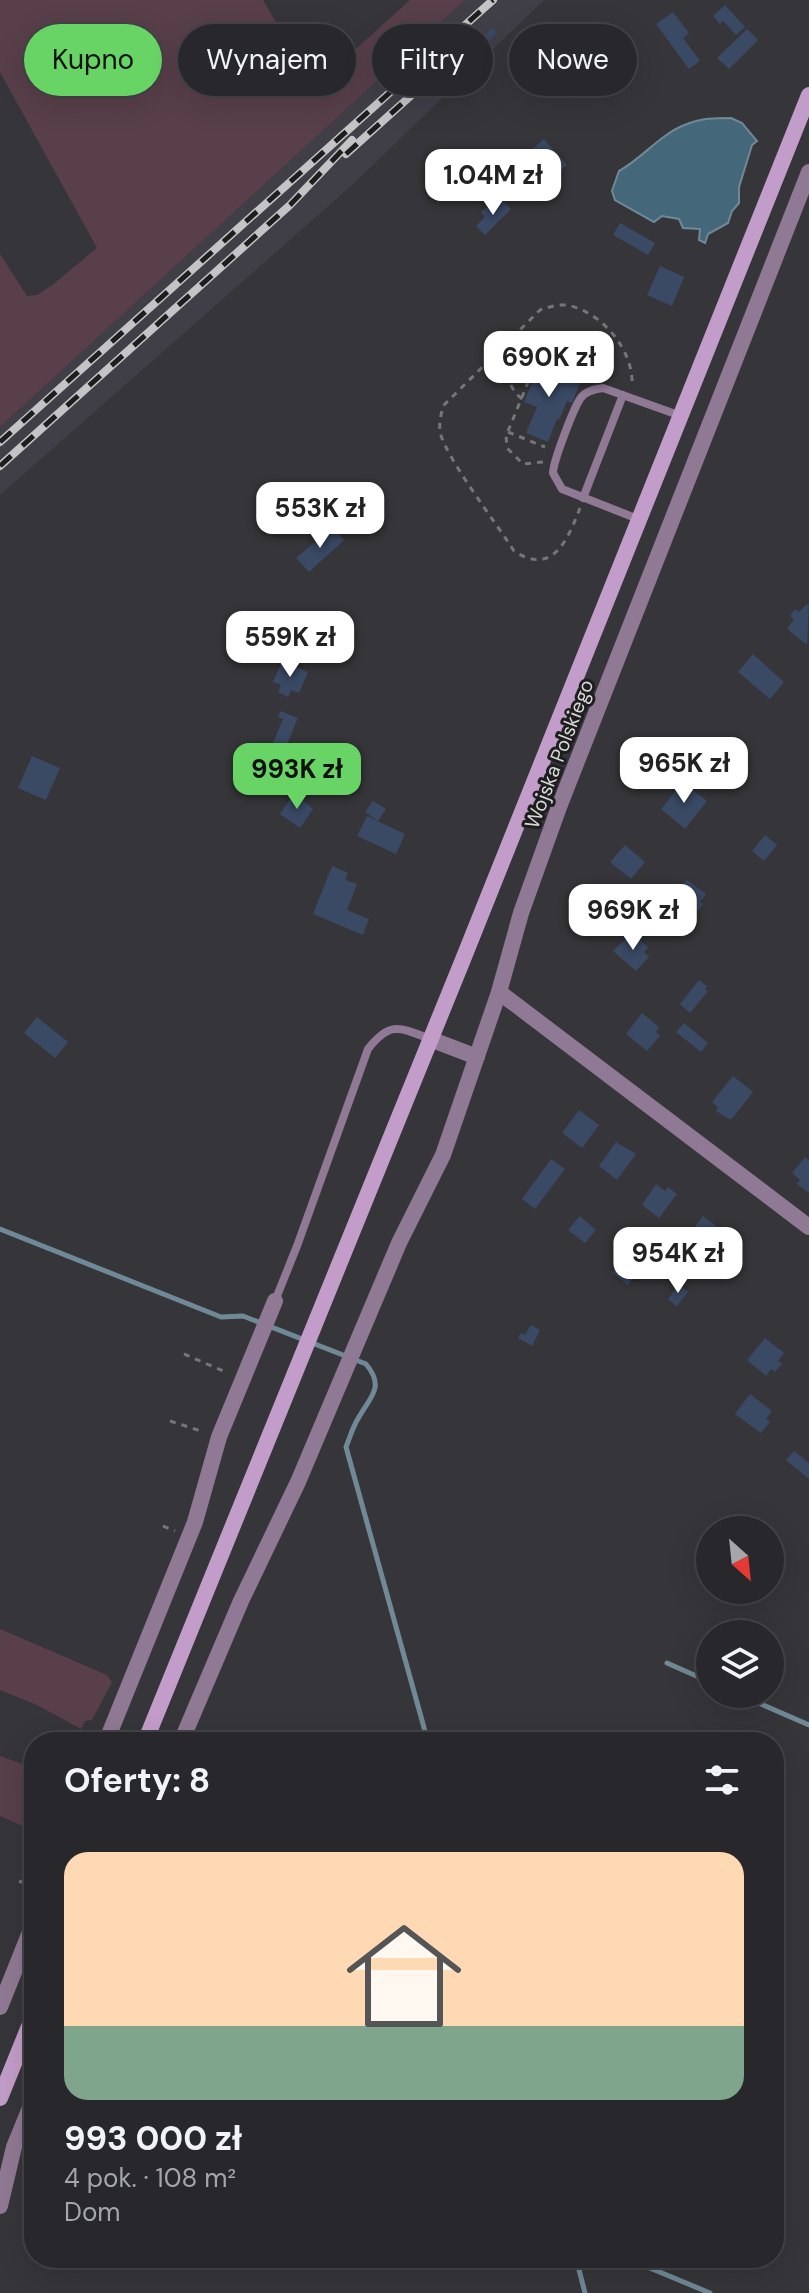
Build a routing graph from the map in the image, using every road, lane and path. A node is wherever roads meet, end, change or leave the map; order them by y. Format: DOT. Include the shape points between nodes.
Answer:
graph roads {
  1 [pos="809,95"];
  2 [pos="809,172"];
  3 [pos="538,358"];
  4 [pos="603,388"];
  5 [pos="626,396"];
  6 [pos="522,399"];
  7 [pos="681,416"];
  8 [pos="508,432"];
  9 [pos="558,453"];
  10 [pos="583,498"];
  11 [pos="639,520"];
  12 [pos="499,992"];
  13 [pos="430,1039"];
  14 [pos="477,1057"];
  15 [pos="809,1227"];
  16 [pos="275,1301"];
  17 [pos="184,1354"];
  18 [pos="243,1379"];
  19 [pos="170,1421"];
  20 [pos="219,1437"];
  21 [pos="110,1732"];
  22 [pos="149,1732"];
  23 [pos="185,1732"];
  24 [pos="19,1881"];
  25 [pos="24,1883"];
  26 [pos="24,1947"];
  27 [pos="0,2007"];
  28 [pos="24,2039"];
  29 [pos="0,2098"];
  30 [pos="24,2122"];
  31 [pos="0,2206"];
  1 -- 7 [label="main road, Wojska Polskiego"];
  2 -- 12 [label="street, Wojska Polskiego" via="559,807"];
  3 -- 4 [label="path"];
  3 -- 6 [label="path"];
  3 -- 6 [label="path" via="527,356 510,368 508,380"];
  4 -- 5 [label="lane"];
  4 -- 9 [label="lane" via="581,398"];
  5 -- 7 [label="lane"];
  5 -- 10 [label="lane"];
  5 -- 10 [label="path" via="632,370 611,330 570,305 553,305 540,310 443,406 439,421 449,452 514,551 526,559 544,559 559,550"];
  6 -- 8 [label="path"];
  7 -- 11 [label="main road, Wojska Polskiego"];
  8 -- 9 [label="path"];
  8 -- 9 [label="path" via="507,448 523,464"];
  9 -- 10 [label="lane" via="552,468 556,481"];
  10 -- 11 [label="lane"];
  11 -- 13 [label="main road, Wojska Polskiego"];
  12 -- 14 [label="street, Wojska Polskiego"];
  12 -- 15 [label="street"];
  13 -- 14 [label="street"];
  13 -- 16 [label="lane" via="395,1028 381,1033 368,1049"];
  13 -- 22 [label="main road, Wojska Polskiego"];
  14 -- 23 [label="street, Wojska Polskiego" via="443,1155 399,1243"];
  16 -- 18 [label="street"];
  17 -- 18 [label="path"];
  18 -- 20 [label="street"];
  19 -- 20 [label="path"];
  20 -- 21 [label="street" via="195,1522"];
  24 -- 25 [label="path"];
  26 -- 27 [label="street"];
  28 -- 29 [label="main road"];
  30 -- 31 [label="street"];
}
